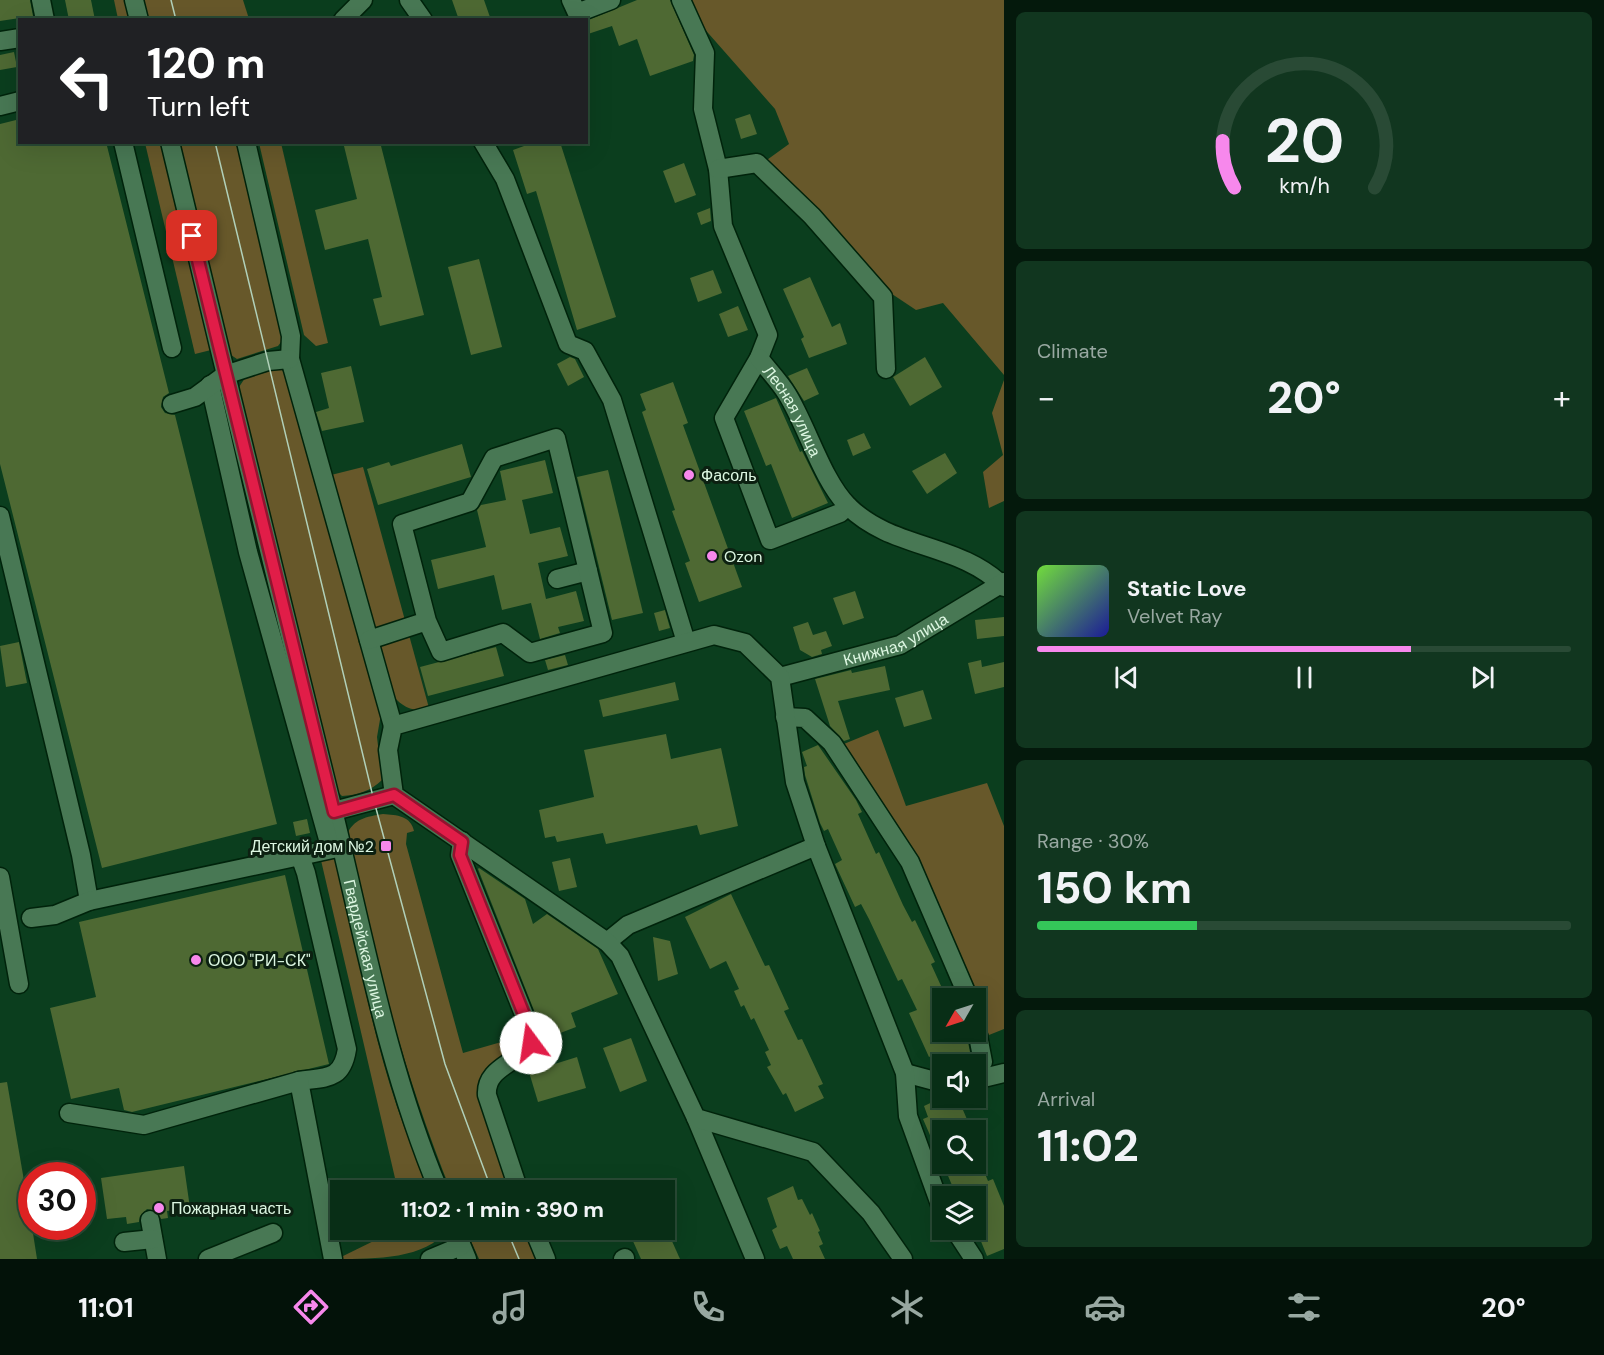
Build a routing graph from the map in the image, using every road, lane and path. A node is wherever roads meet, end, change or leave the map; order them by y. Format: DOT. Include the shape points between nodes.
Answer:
graph roads {
  1 [pos="41,0"];
  2 [pos="134,0"];
  3 [pos="409,0"];
  4 [pos="571,0"];
  5 [pos="611,0"];
  6 [pos="681,0"];
  7 [pos="359,2"];
  8 [pos="45,18"];
  9 [pos="138,18"];
  10 [pos="345,18"];
  11 [pos="422,18"];
  12 [pos="18,38"];
  13 [pos="0,41"];
  14 [pos="18,102"];
  15 [pos="0,106"];
  16 [pos="123,144"];
  17 [pos="170,144"];
  18 [pos="246,144"];
  19 [pos="484,144"];
  20 [pos="718,169"];
  21 [pos="172,348"];
  22 [pos="759,358"];
  23 [pos="290,359"];
  24 [pos="886,369"];
  25 [pos="218,380"];
  26 [pos="172,404"];
  27 [pos="848,506"];
  28 [pos="0,516"];
  29 [pos="588,571"];
  30 [pos="557,579"];
  31 [pos="1003,584"];
  32 [pos="427,621"];
  33 [pos="369,640"];
  34 [pos="686,642"];
  35 [pos="780,677"];
  36 [pos="785,717"];
  37 [pos="393,726"];
  38 [pos="394,795"];
  39 [pos="334,812"];
  40 [pos="462,842"];
  41 [pos="816,846"];
  42 [pos="336,848"];
  43 [pos="300,856"];
  44 [pos="0,877"];
  45 [pos="88,901"];
  46 [pos="31,918"];
  47 [pos="607,942"];
  48 [pos="19,984"];
  49 [pos="964,988"];
  50 [pos="905,1073"];
  51 [pos="1004,1073"];
  52 [pos="986,1077"];
  53 [pos="932,1080"];
  54 [pos="299,1081"];
  55 [pos="69,1113"];
  56 [pos="696,1118"];
  57 [pos="435,1180"];
  58 [pos="515,1180"];
  59 [pos="933,1186"];
  60 [pos="150,1220"];
  61 [pos="273,1233"];
  62 [pos="153,1239"];
  63 [pos="538,1240"];
  64 [pos="962,1240"];
  65 [pos="124,1242"];
  66 [pos="461,1245"];
  67 [pos="157,1259"];
  68 [pos="208,1259"];
  69 [pos="333,1259"];
  70 [pos="430,1259"];
  71 [pos="546,1259"];
  72 [pos="755,1259"];
  73 [pos="903,1259"];
  74 [pos="974,1259"];
  1 -- 8 [label="street"];
  2 -- 9 [label="street"];
  3 -- 11 [label="street"];
  4 -- 5 [label="street" via="577,13"];
  6 -- 20 [label="street, Лесная улица" via="705,53 703,109"];
  7 -- 10 [label="street"];
  12 -- 13 [label="street"];
  14 -- 15 [label="street"];
  16 -- 21 [label="street"];
  17 -- 25 [label="street, Гвардейская улица"];
  18 -- 23 [label="street" via="291,336"];
  19 -- 34 [label="street" via="505,179 568,344 585,351 612,400"];
  20 -- 22 [label="street, Лесная улица" via="723,226 768,335"];
  20 -- 24 [label="street" via="757,163 812,216 883,297"];
  22 -- 27 [label="street, Лесная улица" via="786,393"];
  22 -- 27 [label="street" via="724,418 770,540 840,513"];
  23 -- 25 [label="street" via="268,361"];
  23 -- 33 [label="street"];
  25 -- 26 [label="street" via="195,397"];
  25 -- 39 [label="street, Гвардейская улица"];
  25 -- 42 [label="street" via="248,552"];
  27 -- 31 [label="street, Лесная улица" via="878,528 963,558"];
  28 -- 45 [label="street" via="81,855"];
  29 -- 30 [label="street"];
  29 -- 32 [label="street" via="603,633 530,653 503,633 441,652"];
  29 -- 32 [label="street" via="556,438 494,458 470,502 402,524"];
  31 -- 35 [label="street, Книжная улица" via="900,645"];
  32 -- 33 [label="street"];
  33 -- 37 [label="street"];
  34 -- 35 [label="street" via="714,635 746,643"];
  34 -- 37 [label="street"];
  35 -- 36 [label="street"];
  36 -- 41 [label="street" via="795,782"];
  36 -- 49 [label="street" via="805,718 832,743 910,862"];
  37 -- 38 [label="street" via="388,750"];
  38 -- 39 [label="street"];
  38 -- 40 [label="street"];
  39 -- 42 [label="street, Гвардейская улица"];
  40 -- 47 [label="street"];
  40 -- 58 [label="street" via="460,855 529,1027 531,1043 527,1050 486,1084"];
  41 -- 47 [label="street" via="628,925"];
  41 -- 50 [label="street"];
  42 -- 43 [label="street"];
  42 -- 57 [label="street, Гвардейская улица" via="398,1079"];
  43 -- 45 [label="street"];
  43 -- 54 [label="street" via="347,1049 344,1065 334,1076"];
  44 -- 48 [label="street"];
  45 -- 46 [label="street" via="55,915"];
  47 -- 56 [label="street" via="620,956"];
  50 -- 53 [label="street"];
  50 -- 59 [label="street" via="908,1116"];
  51 -- 52 [label="street"];
  54 -- 55 [label="street" via="144,1125"];
  54 -- 69 [label="street"];
  56 -- 72 [label="street"];
  56 -- 73 [label="street" via="813,1152 871,1213"];
  60 -- 62 [label="street"];
  61 -- 68 [label="street"];
  62 -- 65 [label="street"];
  62 -- 67 [label="street"];
  63 -- 71 [label="street"];
  64 -- 74 [label="street"];
  66 -- 70 [label="street"];
}
